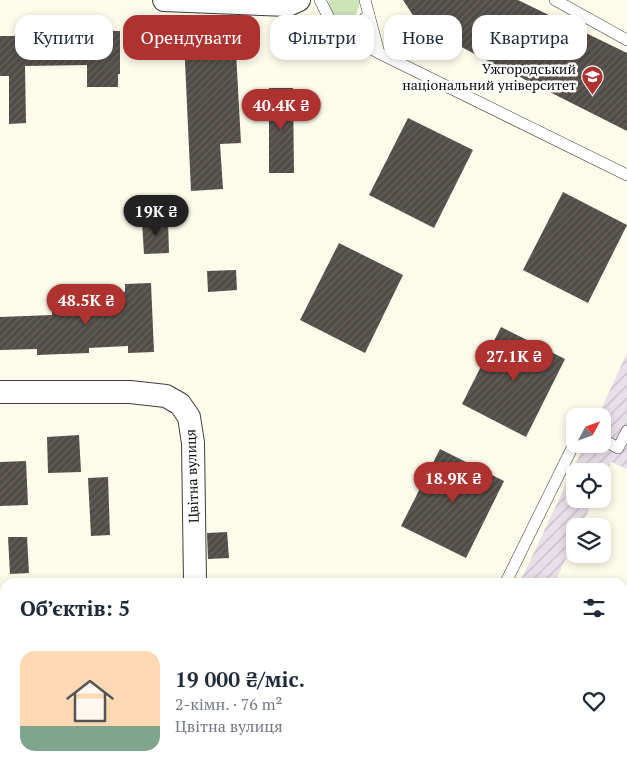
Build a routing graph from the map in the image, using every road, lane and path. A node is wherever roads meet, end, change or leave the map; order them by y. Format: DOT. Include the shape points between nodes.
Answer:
graph roads {
  1 [pos="164,0"];
  2 [pos="320,0"];
  3 [pos="365,0"];
  4 [pos="555,0"];
  5 [pos="293,2"];
  6 [pos="328,15"];
  7 [pos="369,15"];
  8 [pos="374,36"];
  9 [pos="626,38"];
  10 [pos="374,51"];
  11 [pos="378,53"];
  12 [pos="627,175"];
  13 [pos="0,392"];
  14 [pos="627,431"];
  15 [pos="611,444"];
  16 [pos="570,453"];
  17 [pos="195,578"];
  18 [pos="508,578"];
  1 -- 5 [label="street"];
  2 -- 6 [label="lane"];
  3 -- 7 [label="lane"];
  4 -- 9 [label="lane"];
  8 -- 11 [label="lane"];
  10 -- 11 [label="lane"];
  11 -- 12 [label="lane"];
  13 -- 17 [label="street, Цвітна вулиця" via="130,392 166,396 180,404 189,417 193,443"];
  14 -- 15 [label="lane" via="618,448"];
  16 -- 18 [label="lane"];
}
